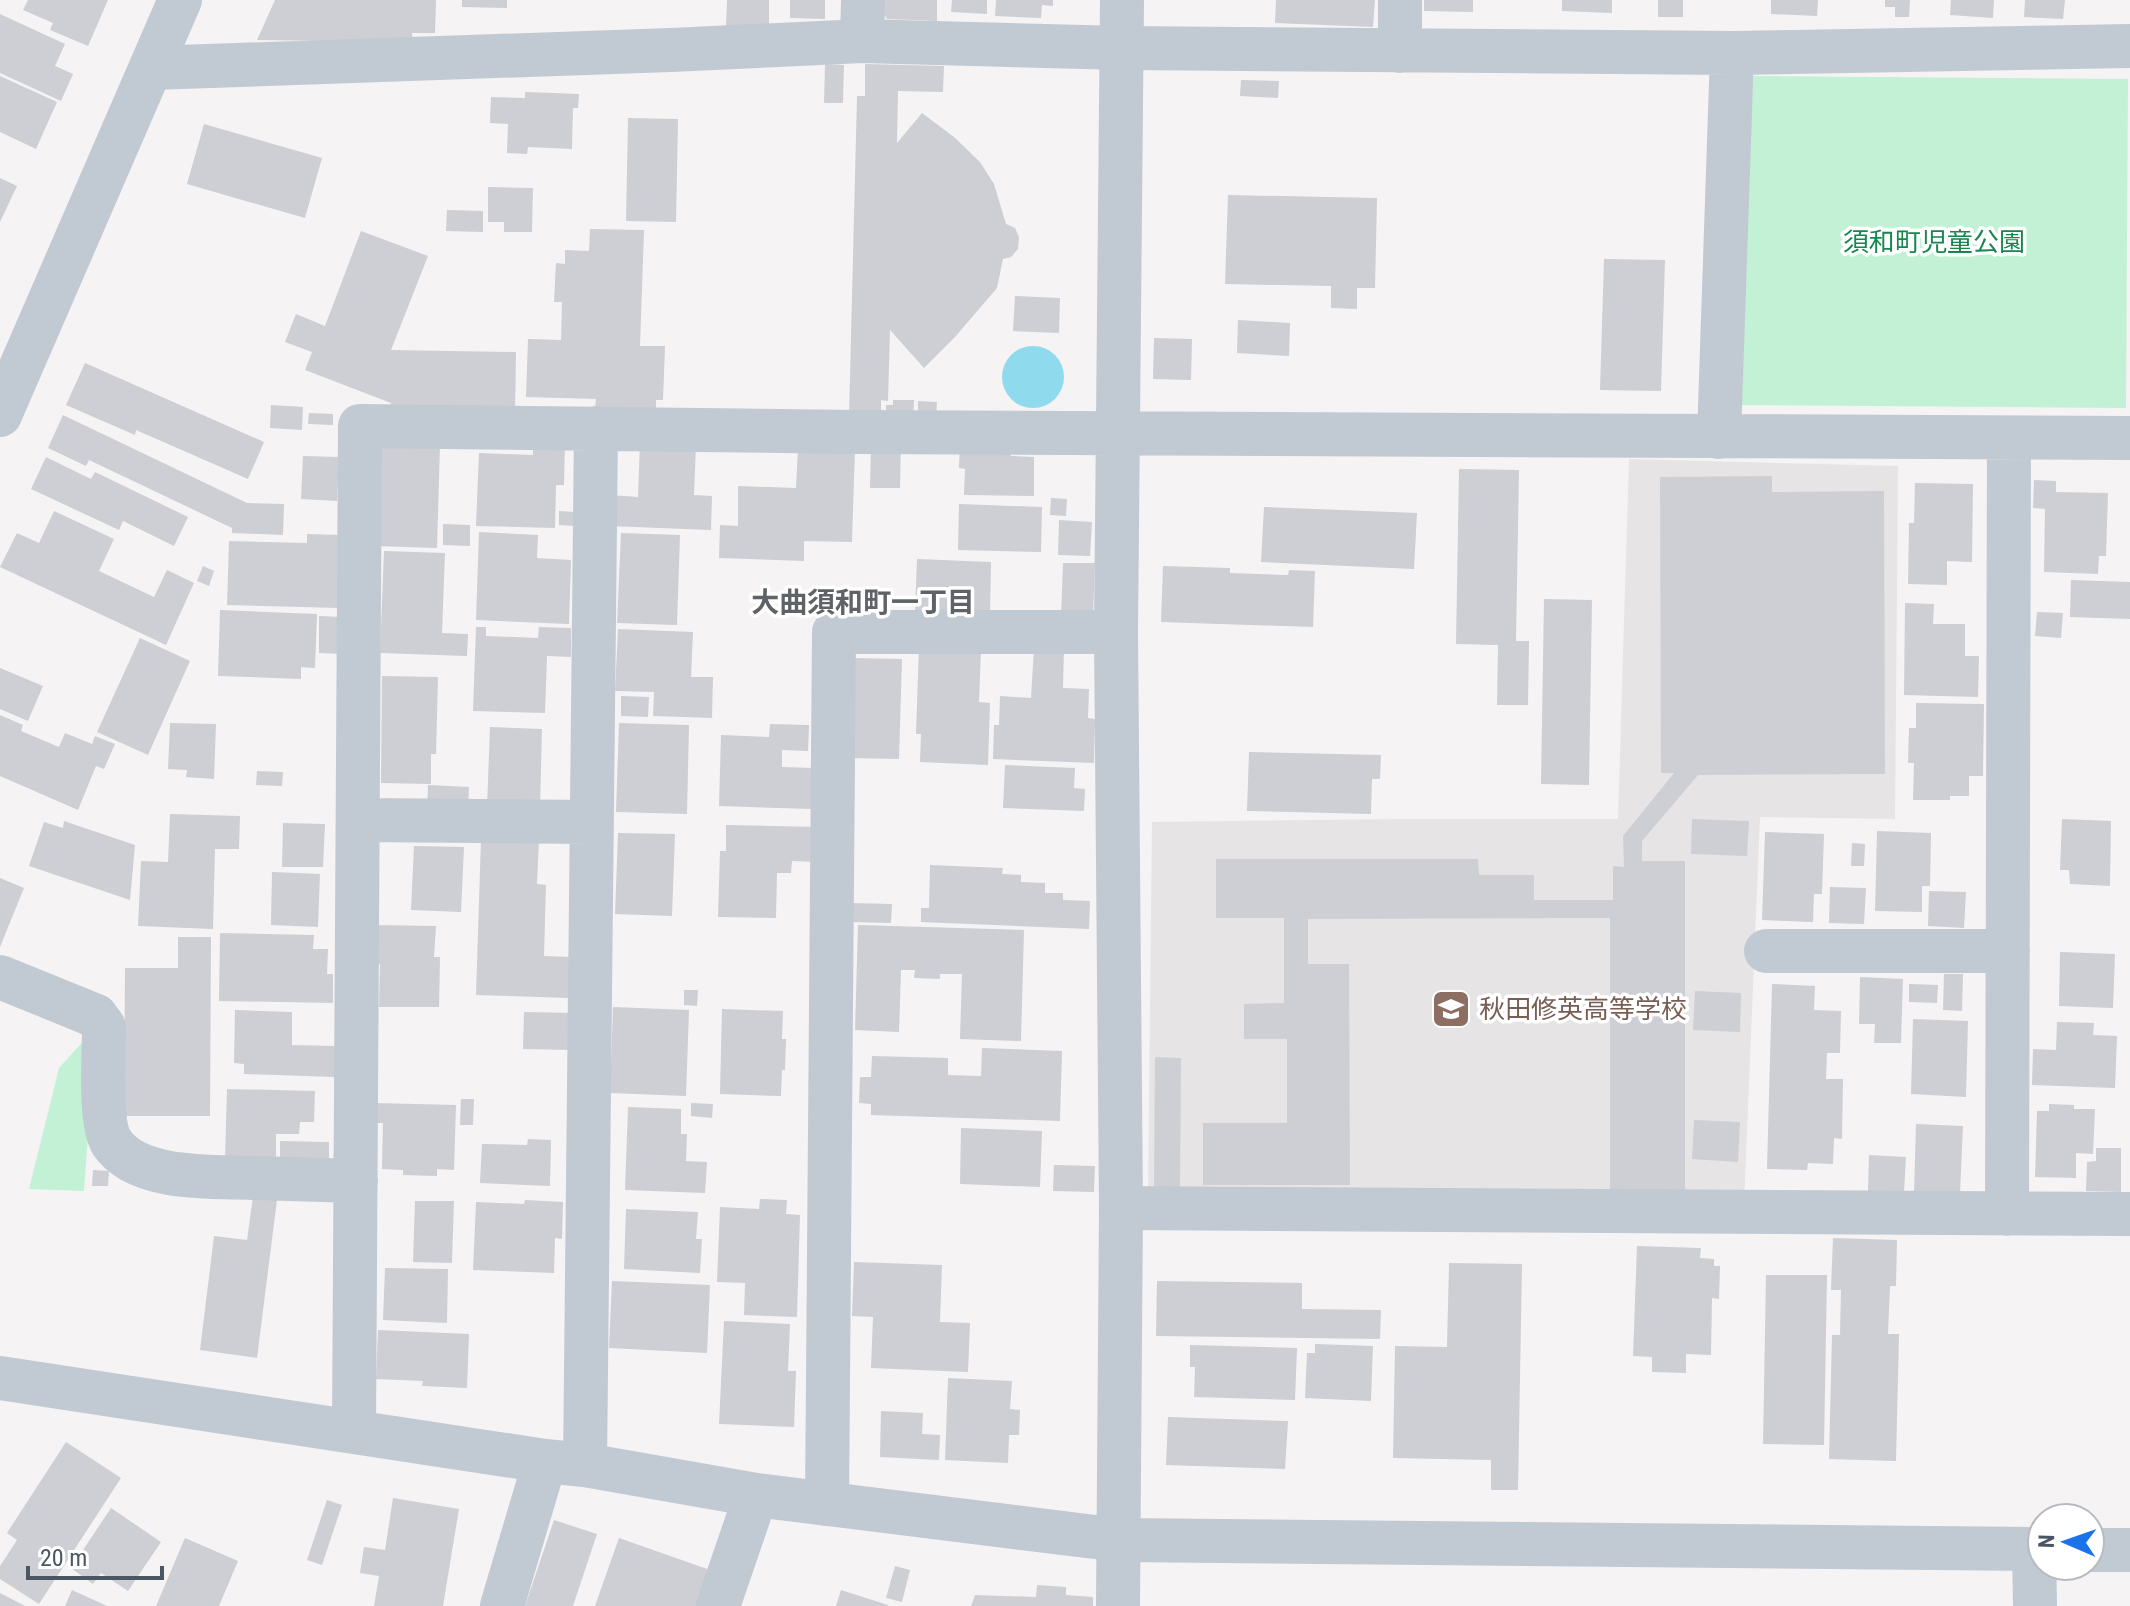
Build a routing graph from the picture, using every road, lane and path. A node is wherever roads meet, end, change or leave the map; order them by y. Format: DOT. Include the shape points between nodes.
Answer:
graph roads {
  1 [pos="180,0"];
  2 [pos="1122,0"];
  3 [pos="1400,0"];
  4 [pos="862,21"];
  5 [pos="2130,46"];
  6 [pos="1122,48"];
  7 [pos="1400,51"];
  8 [pos="1732,53"];
  9 [pos="151,68"];
  10 [pos="0,415"];
  11 [pos="596,428"];
  12 [pos="1118,434"];
  13 [pos="1719,437"];
  14 [pos="2009,438"];
  15 [pos="2130,438"];
  16 [pos="1116,632"];
  17 [pos="358,820"];
  18 [pos="591,822"];
  19 [pos="1766,951"];
  20 [pos="2008,951"];
  21 [pos="0,977"];
  22 [pos="356,1181"];
  23 [pos="1121,1208"];
  24 [pos="2007,1214"];
  25 [pos="2130,1214"];
  26 [pos="0,1378"];
  27 [pos="354,1430"];
  28 [pos="565,1463"];
  29 [pos="756,1495"];
  30 [pos="827,1504"];
  31 [pos="1119,1540"];
  32 [pos="2026,1549"];
  33 [pos="2106,1550"];
  34 [pos="2130,1550"];
  35 [pos="2036,1582"];
  36 [pos="502,1606"];
  37 [pos="718,1606"];
  38 [pos="1118,1606"];
  39 [pos="2035,1606"];
  1 -- 9 [label="street"];
  2 -- 6 [label="street"];
  3 -- 7 [label="street"];
  4 -- 6 [label="street"];
  4 -- 9 [label="street" via="671,50"];
  5 -- 8 [label="street"];
  6 -- 7 [label="street"];
  6 -- 12 [label="street"];
  7 -- 8 [label="street"];
  8 -- 13 [label="street"];
  9 -- 10 [label="street"];
  11 -- 12 [label="street"];
  11 -- 17 [label="street" via="360,426"];
  11 -- 18 [label="street"];
  12 -- 13 [label="street"];
  12 -- 16 [label="street"];
  13 -- 14 [label="street"];
  14 -- 15 [label="street"];
  14 -- 20 [label="street"];
  16 -- 23 [label="street"];
  16 -- 30 [label="street" via="834,632"];
  17 -- 18 [label="street"];
  17 -- 22 [label="street"];
  18 -- 28 [label="street"];
  19 -- 20 [label="street"];
  20 -- 24 [label="street"];
  21 -- 22 [label="street" via="96,1016 104,1027 105,1124 127,1158 181,1175"];
  22 -- 27 [label="street"];
  23 -- 24 [label="street"];
  23 -- 31 [label="street"];
  24 -- 25 [label="street"];
  26 -- 27 [label="street"];
  27 -- 28 [label="street"];
  28 -- 29 [label="street"];
  28 -- 36 [label="street"];
  29 -- 30 [label="street"];
  29 -- 37 [label="street"];
  30 -- 31 [label="street"];
  31 -- 32 [label="street"];
  31 -- 38 [label="street"];
  33 -- 34 [label="street"];
  35 -- 39 [label="street"];
}
